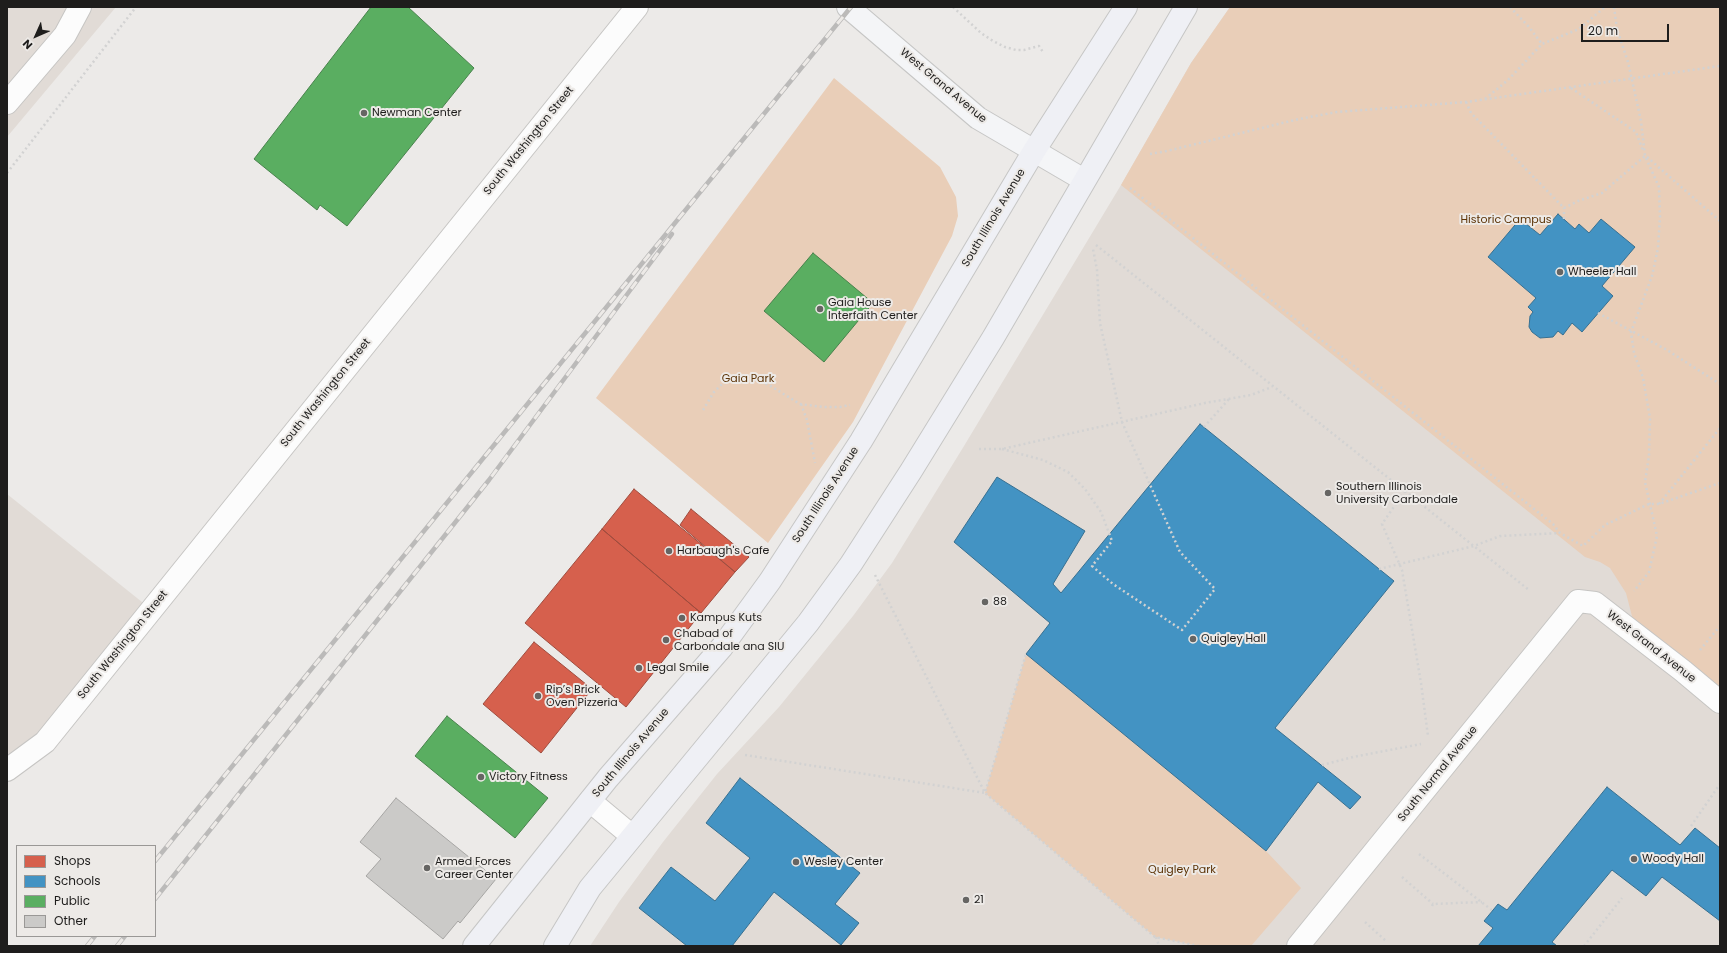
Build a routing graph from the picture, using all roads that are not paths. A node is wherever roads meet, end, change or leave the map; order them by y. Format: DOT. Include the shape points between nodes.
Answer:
graph roads {
  1 [pos="80,7"];
  2 [pos="637,7"];
  3 [pos="848,7"];
  4 [pos="1126,7"];
  5 [pos="1186,7"];
  6 [pos="7,103"];
  7 [pos="1034,151"];
  8 [pos="1084,180"];
  9 [pos="1578,601"];
  10 [pos="1720,702"];
  11 [pos="7,770"];
  12 [pos="590,801"];
  13 [pos="632,836"];
  14 [pos="474,946"];
  15 [pos="555,946"];
  16 [pos="1298,946"];
  1 -- 6 [label="street" via="65,34"];
  2 -- 11 [label="street, South Washington Street" via="45,742"];
  3 -- 7 [label="main road, West Grand Avenue" via="978,118"];
  4 -- 7 [label="highway, South Illinois Avenue"];
  5 -- 8 [label="highway"];
  7 -- 8 [label="main road, West Grand Avenue"];
  7 -- 12 [label="highway, South Illinois Avenue" via="861,441 770,581 722,647"];
  8 -- 13 [label="highway" via="993,338 861,548 808,623"];
  9 -- 10 [label="street, West Grand Avenue" via="1595,603"];
  9 -- 16 [label="street, South Normal Avenue"];
  12 -- 13 [label="street"];
  12 -- 14 [label="highway, South Illinois Avenue"];
  13 -- 15 [label="highway" via="590,888"];
}
